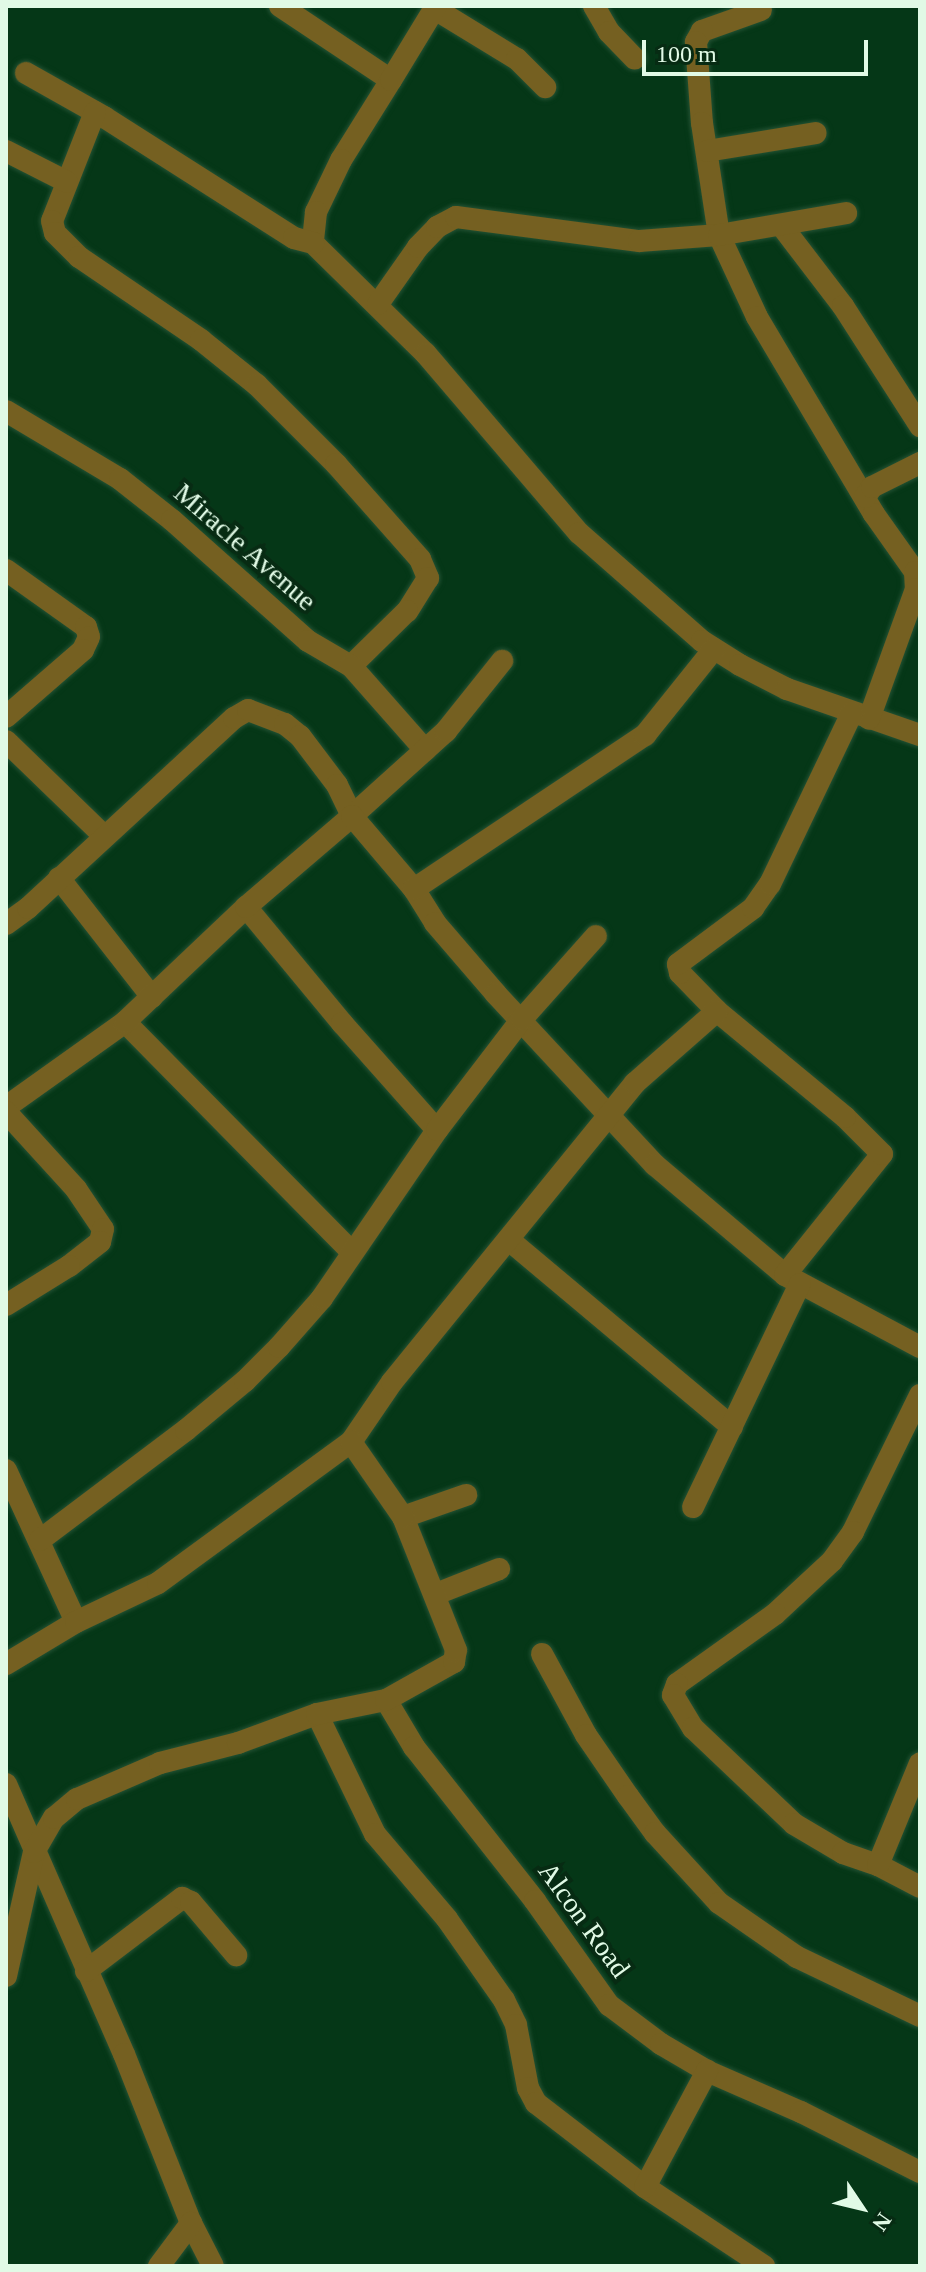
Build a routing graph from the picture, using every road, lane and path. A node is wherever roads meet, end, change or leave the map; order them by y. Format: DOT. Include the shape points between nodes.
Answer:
graph roads {
  1 [pos="280,6"];
  2 [pos="594,6"];
  3 [pos="436,7"];
  4 [pos="761,10"];
  5 [pos="635,59"];
  6 [pos="26,73"];
  7 [pos="391,80"];
  8 [pos="545,87"];
  9 [pos="95,112"];
  10 [pos="816,133"];
  11 [pos="6,151"];
  12 [pos="707,151"];
  13 [pos="67,182"];
  14 [pos="846,213"];
  15 [pos="781,225"];
  16 [pos="719,235"];
  17 [pos="313,243"];
  18 [pos="378,304"];
  19 [pos="6,411"];
  20 [pos="920,426"];
  21 [pos="920,463"];
  22 [pos="865,497"];
  23 [pos="6,570"];
  24 [pos="714,649"];
  25 [pos="502,661"];
  26 [pos="351,666"];
  27 [pos="860,716"];
  28 [pos="6,717"];
  29 [pos="920,735"];
  30 [pos="6,741"];
  31 [pos="425,750"];
  32 [pos="352,816"];
  33 [pos="104,836"];
  34 [pos="59,878"];
  35 [pos="414,889"];
  36 [pos="246,907"];
  37 [pos="6,924"];
  38 [pos="596,936"];
  39 [pos="152,997"];
  40 [pos="717,1011"];
  41 [pos="522,1019"];
  42 [pos="125,1022"];
  43 [pos="6,1110"];
  44 [pos="609,1119"];
  45 [pos="437,1130"];
  46 [pos="509,1240"];
  47 [pos="352,1252"];
  48 [pos="793,1280"];
  49 [pos="6,1305"];
  50 [pos="920,1347"];
  51 [pos="920,1395"];
  52 [pos="732,1427"];
  53 [pos="351,1442"];
  54 [pos="6,1470"];
  55 [pos="466,1495"];
  56 [pos="693,1507"];
  57 [pos="403,1517"];
  58 [pos="40,1540"];
  59 [pos="499,1569"];
  60 [pos="436,1594"];
  61 [pos="76,1622"];
  62 [pos="542,1654"];
  63 [pos="6,1664"];
  64 [pos="386,1700"];
  65 [pos="317,1714"];
  66 [pos="920,1763"];
  67 [pos="6,1784"];
  68 [pos="34,1852"];
  69 [pos="878,1865"];
  70 [pos="920,1887"];
  71 [pos="236,1955"];
  72 [pos="86,1971"];
  73 [pos="6,1976"];
  74 [pos="920,2016"];
  75 [pos="707,2071"];
  76 [pos="920,2172"];
  77 [pos="645,2187"];
  78 [pos="191,2223"];
  79 [pos="159,2266"];
  80 [pos="213,2266"];
  81 [pos="764,2266"];
  1 -- 7 [label="street"];
  2 -- 5 [label="street" via="609,32"];
  3 -- 7 [label="street"];
  3 -- 8 [label="street" via="517,59"];
  4 -- 12 [label="street" via="698,35"];
  6 -- 9 [label="street"];
  7 -- 17 [label="street" via="316,212"];
  9 -- 13 [label="street"];
  9 -- 17 [label="street" via="220,194 294,238"];
  10 -- 12 [label="street"];
  11 -- 13 [label="street"];
  12 -- 16 [label="street"];
  13 -- 26 [label="street" via="52,221 55,233 79,257 257,385 420,559 428,578 407,611"];
  14 -- 15 [label="street"];
  15 -- 16 [label="street"];
  15 -- 20 [label="street" via="843,306"];
  16 -- 18 [label="street" via="639,241 456,217 418,247"];
  16 -- 22 [label="street" via="757,317"];
  17 -- 18 [label="street"];
  18 -- 24 [label="street" via="579,533 645,595"];
  19 -- 26 [label="street, Miracle Avenue" via="120,479 308,641"];
  21 -- 22 [label="street" via="872,487"];
  22 -- 27 [label="street" via="915,572 916,589"];
  23 -- 28 [label="street" via="86,627 89,637 83,650"];
  24 -- 27 [label="street" via="787,689"];
  24 -- 35 [label="street" via="645,735"];
  25 -- 31 [label="street"];
  26 -- 31 [label="street, Miracle Avenue"];
  27 -- 29 [label="street"];
  27 -- 40 [label="street" via="753,908 678,964 680,973"];
  30 -- 33 [label="street"];
  31 -- 32 [label="street"];
  32 -- 33 [label="street" via="337,785 300,736 285,724 248,710"];
  32 -- 35 [label="street"];
  32 -- 36 [label="street"];
  33 -- 34 [label="street"];
  34 -- 37 [label="street"];
  34 -- 39 [label="street"];
  35 -- 41 [label="street" via="435,923"];
  36 -- 39 [label="street"];
  36 -- 45 [label="street"];
  38 -- 41 [label="street"];
  39 -- 42 [label="street"];
  40 -- 44 [label="street" via="635,1083"];
  40 -- 48 [label="street" via="882,1154"];
  41 -- 44 [label="street"];
  41 -- 45 [label="street"];
  42 -- 43 [label="street"];
  42 -- 47 [label="street"];
  43 -- 49 [label="street" via="76,1189 103,1229 100,1242"];
  44 -- 46 [label="street"];
  44 -- 48 [label="street" via="655,1165"];
  45 -- 47 [label="street"];
  46 -- 52 [label="street"];
  46 -- 53 [label="street" via="392,1382"];
  47 -- 58 [label="street" via="322,1298 245,1381"];
  48 -- 50 [label="street"];
  48 -- 52 [label="street"];
  51 -- 69 [label="street" via="853,1532 832,1561 775,1614 673,1690 674,1701 693,1728 784,1816 832,1847"];
  52 -- 56 [label="street"];
  53 -- 57 [label="street"];
  53 -- 61 [label="street" via="158,1583"];
  54 -- 58 [label="street"];
  55 -- 57 [label="street"];
  57 -- 60 [label="street"];
  58 -- 61 [label="street"];
  59 -- 60 [label="street"];
  60 -- 64 [label="street" via="456,1650 454,1662"];
  61 -- 63 [label="street"];
  62 -- 74 [label="street" via="586,1735 628,1796 719,1903 797,1957"];
  64 -- 65 [label="street"];
  64 -- 75 [label="street, Alcon Road" via="414,1747 535,1901 594,1988 661,2044"];
  65 -- 68 [label="street" via="98,1788 54,1818"];
  65 -- 77 [label="street" via="375,1834 447,1919 504,2000 516,2025 528,2088 536,2103"];
  66 -- 69 [label="street"];
  67 -- 68 [label="street"];
  68 -- 72 [label="street"];
  68 -- 73 [label="street"];
  69 -- 70 [label="street"];
  71 -- 72 [label="street" via="182,1898"];
  72 -- 78 [label="street"];
  75 -- 76 [label="street, Alcon Road"];
  75 -- 77 [label="street"];
  77 -- 81 [label="street"];
  78 -- 79 [label="street"];
  78 -- 80 [label="street"];
}
